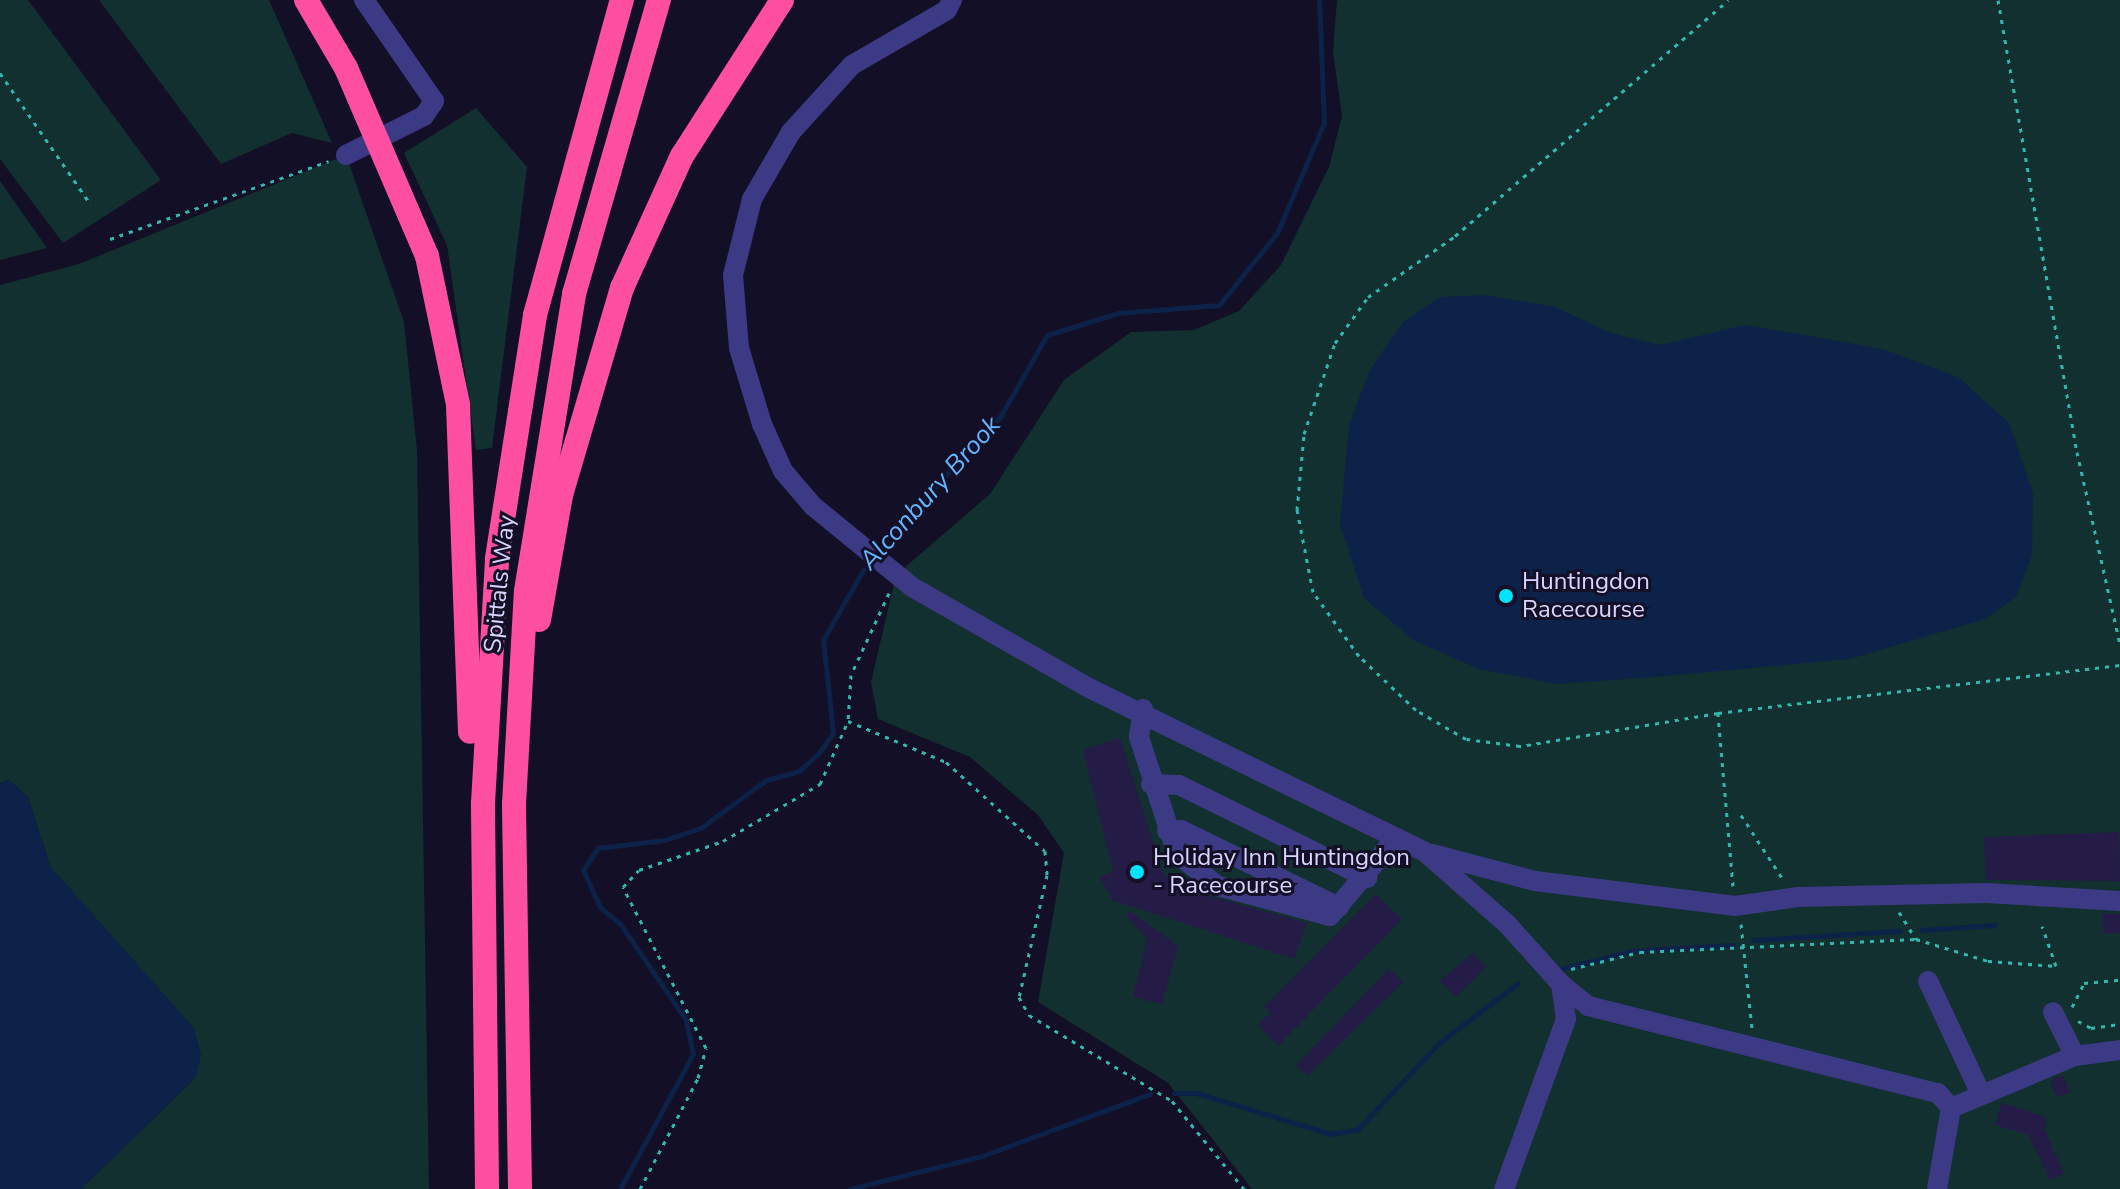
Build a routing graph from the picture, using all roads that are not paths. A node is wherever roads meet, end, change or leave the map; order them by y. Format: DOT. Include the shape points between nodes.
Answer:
graph roads {
  1 [pos="306,0"];
  2 [pos="364,0"];
  3 [pos="622,0"];
  4 [pos="659,0"];
  5 [pos="782,0"];
  6 [pos="952,0"];
  7 [pos="376,143"];
  8 [pos="346,155"];
  9 [pos="1143,709"];
  10 [pos="1151,784"];
  11 [pos="514,804"];
  12 [pos="1167,831"];
  13 [pos="1395,839"];
  14 [pos="1425,852"];
  15 [pos="1367,878"];
  16 [pos="484,885"];
  17 [pos="2120,901"];
  18 [pos="1339,907"];
  19 [pos="1558,980"];
  20 [pos="1928,981"];
  21 [pos="2053,1012"];
  22 [pos="2120,1050"];
  23 [pos="2075,1056"];
  24 [pos="1981,1094"];
  25 [pos="1951,1108"];
  26 [pos="487,1189"];
  27 [pos="520,1189"];
  28 [pos="1504,1189"];
  29 [pos="1937,1189"];
  1 -- 7 [label="highway" via="346,68"];
  2 -- 7 [label="lane" via="434,101 424,116"];
  3 -- 16 [label="highway, Spittals Way" via="553,235 514,436 490,640"];
  4 -- 11 [label="highway, Spittals Way" via="611,148 559,368 526,591"];
  5 -- 11 [label="highway" via="682,156 601,342 542,593"];
  6 -- 9 [label="lane" via="947,10 852,65 791,132 752,199 733,275 739,348 783,471 861,546 896,575 1091,689"];
  7 -- 8 [label="lane"];
  7 -- 16 [label="highway" via="427,256 458,405 470,778"];
  9 -- 10 [label="lane" via="1139,737"];
  9 -- 13 [label="lane"];
  10 -- 12 [label="lane"];
  10 -- 15 [label="lane" via="1179,785"];
  11 -- 27 [label="highway, Spittals Way"];
  12 -- 18 [label="lane" via="1181,830"];
  12 -- 18 [label="lane" via="1177,854 1218,886 1330,916"];
  13 -- 14 [label="lane"];
  13 -- 15 [label="lane"];
  14 -- 17 [label="lane" via="1535,881 1735,906 1798,897 2062,893"];
  14 -- 19 [label="lane"];
  15 -- 18 [label="lane"];
  16 -- 26 [label="highway, Spittals Way"];
  19 -- 25 [label="lane" via="1588,1006 1938,1093"];
  19 -- 28 [label="lane" via="1566,1019"];
  20 -- 24 [label="lane"];
  21 -- 23 [label="lane"];
  22 -- 23 [label="lane"];
  23 -- 24 [label="lane"];
  24 -- 25 [label="lane"];
  25 -- 29 [label="lane"];
}
